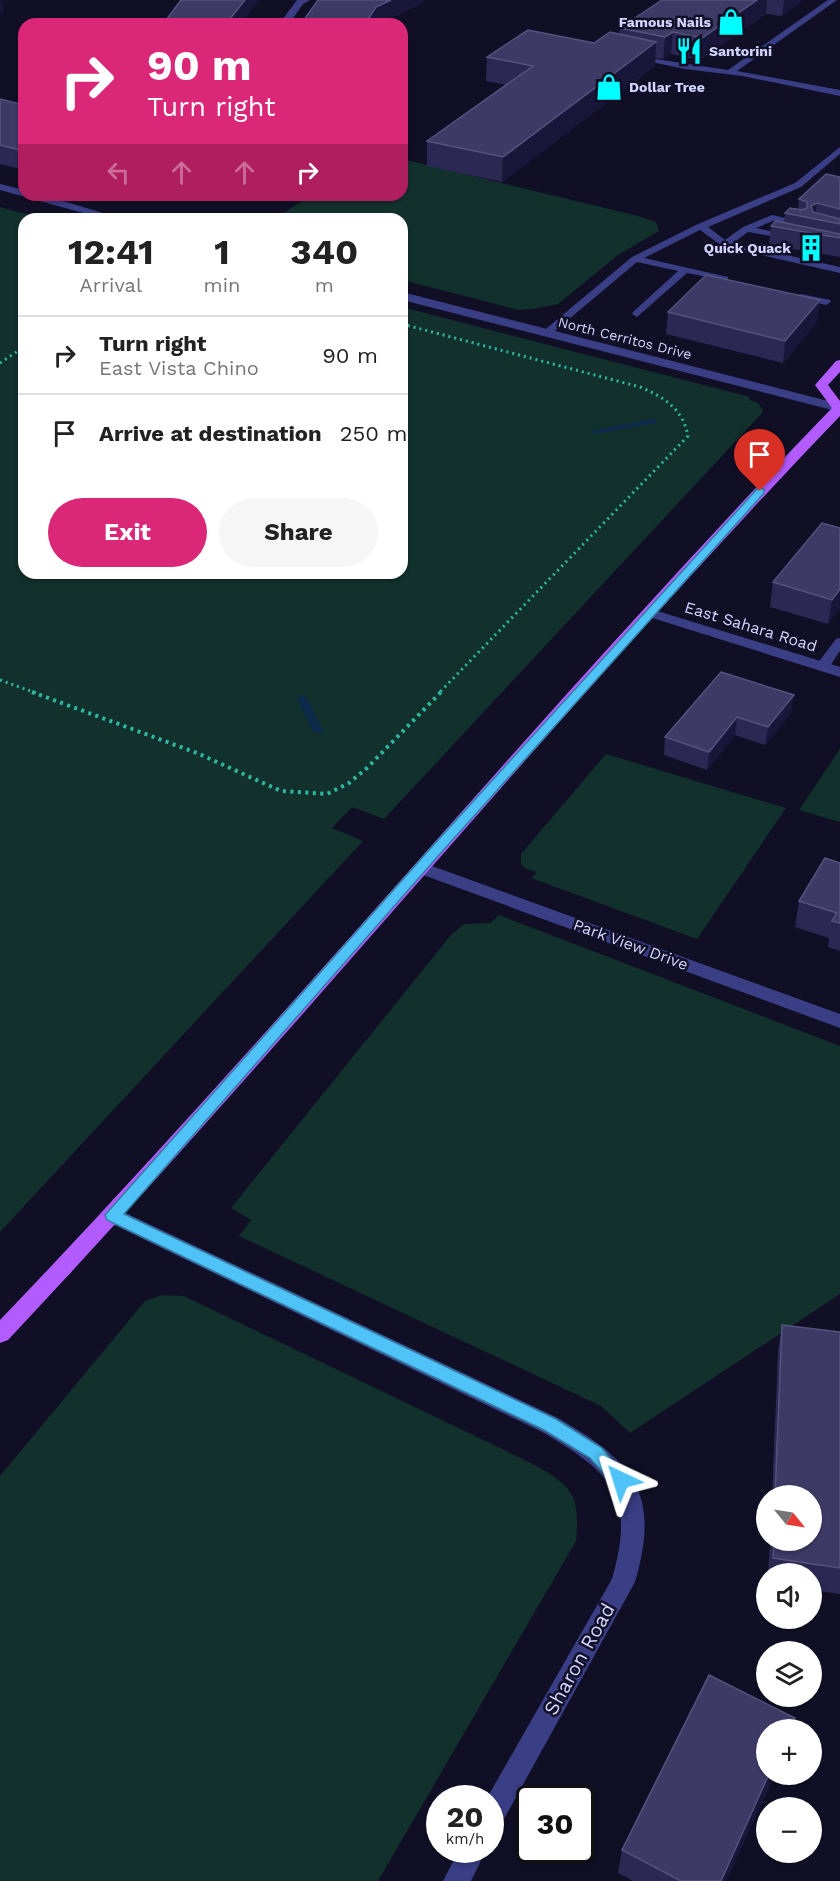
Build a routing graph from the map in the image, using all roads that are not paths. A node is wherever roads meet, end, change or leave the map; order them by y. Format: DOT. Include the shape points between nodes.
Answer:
graph roads {
  1 [pos="301,0"];
  2 [pos="833,0"];
  3 [pos="288,18"];
  4 [pos="623,55"];
  5 [pos="729,73"];
  6 [pos="840,93"];
  7 [pos="840,150"];
  8 [pos="0,187"];
  9 [pos="18,192"];
  10 [pos="55,201"];
  11 [pos="78,201"];
  12 [pos="71,205"];
  13 [pos="97,213"];
  14 [pos="800,224"];
  15 [pos="701,226"];
  16 [pos="746,229"];
  17 [pos="798,240"];
  18 [pos="725,244"];
  19 [pos="635,259"];
  20 [pos="685,270"];
  21 [pos="840,270"];
  22 [pos="739,282"];
  23 [pos="793,295"];
  24 [pos="408,298"];
  25 [pos="826,302"];
  26 [pos="637,314"];
  27 [pos="546,333"];
  28 [pos="840,364"];
  29 [pos="840,408"];
  30 [pos="651,613"];
  31 [pos="840,642"];
  32 [pos="822,667"];
  33 [pos="840,672"];
  34 [pos="421,868"];
  35 [pos="840,1021"];
  36 [pos="113,1215"];
  37 [pos="0,1334"];
  38 [pos="504,1794"];
  39 [pos="466,1863"];
  40 [pos="456,1881"];
  1 -- 3 [label="street"];
  2 -- 5 [label="lane"];
  4 -- 5 [label="lane"];
  5 -- 6 [label="lane"];
  7 -- 15 [label="lane" via="798,185"];
  8 -- 9 [label="street"];
  10 -- 12 [label="street"];
  11 -- 12 [label="street"];
  12 -- 13 [label="street"];
  14 -- 16 [label="lane" via="772,218"];
  15 -- 18 [label="lane"];
  15 -- 19 [label="lane"];
  16 -- 17 [label="lane"];
  16 -- 18 [label="lane"];
  18 -- 21 [label="lane"];
  19 -- 20 [label="lane"];
  19 -- 27 [label="lane"];
  20 -- 22 [label="lane"];
  20 -- 26 [label="lane"];
  23 -- 25 [label="lane"];
  24 -- 27 [label="street, North Cerritos Drive"];
  27 -- 29 [label="street, North Cerritos Drive"];
  28 -- 29 [label="main road" via="821,385"];
  29 -- 30 [label="main road"];
  30 -- 32 [label="street, East Sahara Road"];
  30 -- 34 [label="main road"];
  31 -- 32 [label="lane"];
  32 -- 33 [label="street, East Sahara Road"];
  34 -- 35 [label="street, Park View Drive"];
  34 -- 36 [label="main road"];
  36 -- 37 [label="main road"];
  36 -- 38 [label="street, Sharon Road" via="550,1425 596,1453 628,1490 635,1535 623,1582"];
  39 -- 40 [label="street"];
}
